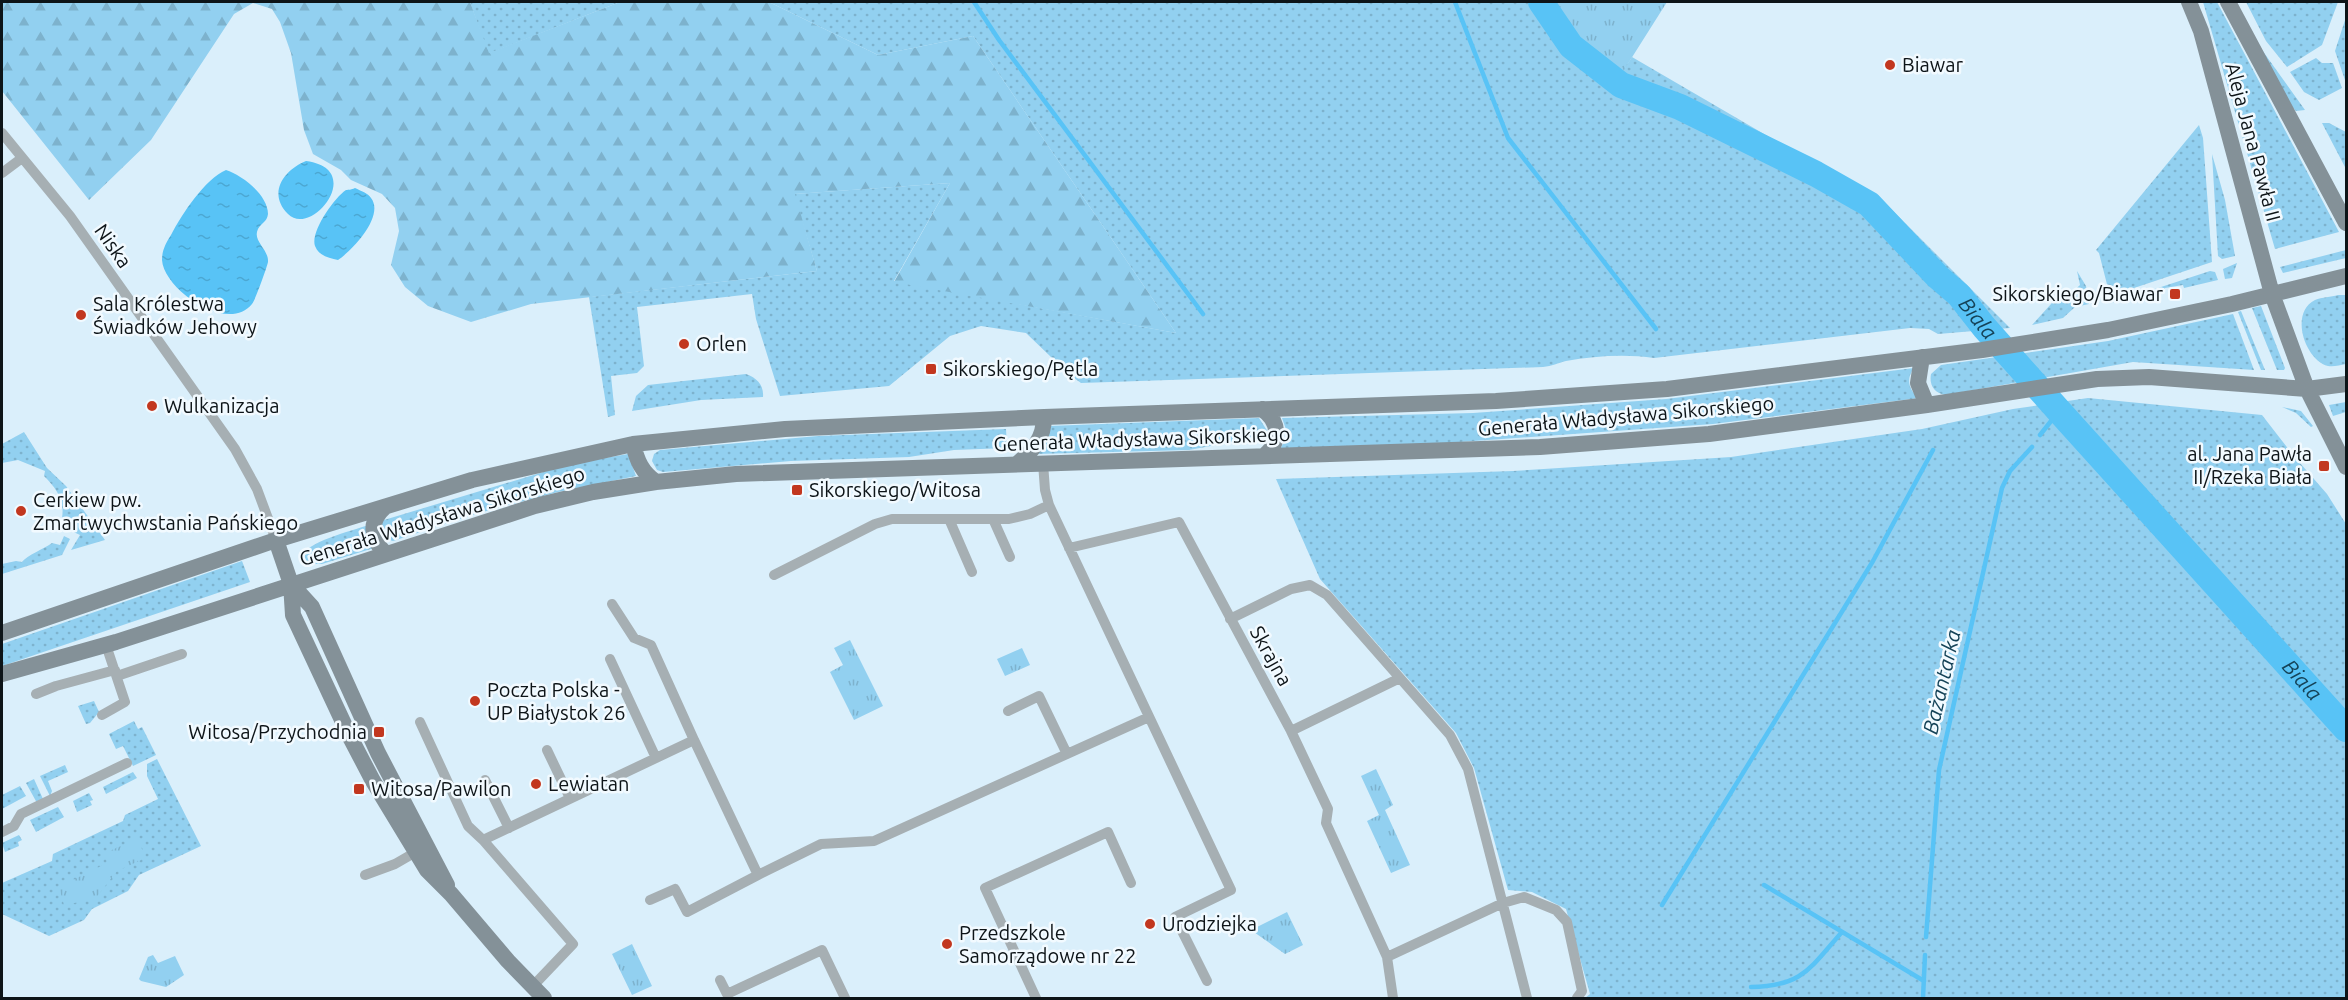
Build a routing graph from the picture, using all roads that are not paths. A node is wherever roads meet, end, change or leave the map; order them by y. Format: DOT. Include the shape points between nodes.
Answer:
graph roads {
  1 [pos="2189,2"];
  2 [pos="2228,2"];
  3 [pos="2,133"];
  4 [pos="22,158"];
  5 [pos="2,173"];
  6 [pos="2346,223"];
  7 [pos="2346,276"];
  8 [pos="2272,294"];
  9 [pos="1922,357"];
  10 [pos="2346,384"];
  11 [pos="2307,389"];
  12 [pos="1927,405"];
  13 [pos="1262,409"];
  14 [pos="1044,417"];
  15 [pos="633,444"];
  16 [pos="1264,456"];
  17 [pos="1043,463"];
  18 [pos="1017,464"];
  19 [pos="2346,467"];
  20 [pos="656,482"];
  21 [pos="1049,505"];
  22 [pos="385,507"];
  23 [pos="949,519"];
  24 [pos="993,519"];
  25 [pos="276,540"];
  26 [pos="1069,548"];
  27 [pos="385,553"];
  28 [pos="1010,557"];
  29 [pos="972,572"];
  30 [pos="774,575"];
  31 [pos="291,584"];
  32 [pos="612,604"];
  33 [pos="1230,619"];
  34 [pos="2,633"];
  35 [pos="106,645"];
  36 [pos="182,654"];
  37 [pos="610,659"];
  38 [pos="116,673"];
  39 [pos="2,674"];
  40 [pos="1400,678"];
  41 [pos="36,694"];
  42 [pos="1008,711"];
  43 [pos="102,715"];
  44 [pos="1149,717"];
  45 [pos="420,722"];
  46 [pos="1292,731"];
  47 [pos="694,740"];
  48 [pos="547,750"];
  49 [pos="1067,754"];
  50 [pos="656,758"];
  51 [pos="127,763"];
  52 [pos="485,780"];
  53 [pos="570,798"];
  54 [pos="509,828"];
  55 [pos="2,832"];
  56 [pos="483,840"];
  57 [pos="421,849"];
  58 [pos="364,875"];
  59 [pos="758,875"];
  60 [pos="1131,883"];
  61 [pos="650,900"];
  62 [pos="1503,903"];
  63 [pos="1387,957"];
  64 [pos="720,980"];
  65 [pos="1207,981"];
  66 [pos="538,993"];
  67 [pos="845,999"];
  68 [pos="1036,999"];
  69 [pos="1393,999"];
  70 [pos="1527,999"];
  71 [pos="1577,999"];
  1 -- 8 [label="main road, Aleja Jana Pawła II" via="2201,32"];
  2 -- 6 [label="main road, Aleja Jana Pawła II"];
  3 -- 4 [label="street, Niska"];
  4 -- 5 [label="street"];
  4 -- 25 [label="street, Niska" via="70,216 235,449 257,489"];
  7 -- 8 [label="main road, Generała Władysława Sikorskiego"];
  8 -- 9 [label="main road, Generała Władysława Sikorskiego" via="2109,330"];
  8 -- 11 [label="main road, Aleja Jana Pawła II"];
  9 -- 12 [label="main road" via="1918,383"];
  9 -- 13 [label="main road, Generała Władysława Sikorskiego" via="1667,389 1496,401"];
  10 -- 11 [label="main road, Generała Władysława Sikorskiego"];
  11 -- 12 [label="main road, Generała Władysława Sikorskiego" via="2149,377 2097,379"];
  11 -- 19 [label="main road"];
  12 -- 16 [label="main road, Generała Władysława Sikorskiego" via="1664,438 1540,447"];
  13 -- 14 [label="main road, Generała Władysława Sikorskiego"];
  13 -- 16 [label="main road" via="1274,420 1276,428 1275,444"];
  14 -- 15 [label="main road, Generała Władysława Sikorskiego" via="785,429"];
  14 -- 18 [label="main road" via="1041,438"];
  15 -- 20 [label="main road" via="640,466"];
  15 -- 22 [label="main road, Generała Władysława Sikorskiego" via="504,471"];
  16 -- 17 [label="main road, Generała Władysława Sikorskiego"];
  17 -- 18 [label="main road, Generała Władysława Sikorskiego"];
  17 -- 21 [label="street"];
  18 -- 20 [label="main road, Generała Władysława Sikorskiego" via="795,471"];
  20 -- 27 [label="main road, Generała Władysława Sikorskiego" via="536,506"];
  21 -- 24 [label="street" via="1030,514"];
  21 -- 26 [label="street"];
  22 -- 25 [label="main road, Generała Władysława Sikorskiego"];
  22 -- 27 [label="main road" via="374,521 373,530 374,539"];
  23 -- 24 [label="street"];
  23 -- 29 [label="street"];
  23 -- 30 [label="street" via="892,519 874,524"];
  24 -- 28 [label="street"];
  25 -- 31 [label="main road"];
  25 -- 34 [label="main road, Generała Władysława Sikorskiego"];
  26 -- 33 [label="street, Skrajna" via="1179,522"];
  26 -- 44 [label="street"];
  27 -- 31 [label="main road, Generała Władysława Sikorskiego"];
  31 -- 35 [label="main road, Generała Władysława Sikorskiego"];
  31 -- 57 [label="main road" via="312,607"];
  32 -- 47 [label="street" via="634,638 651,645"];
  33 -- 40 [label="street" via="1291,589 1310,585 1327,595"];
  33 -- 46 [label="street, Skrajna"];
  35 -- 38 [label="street"];
  35 -- 39 [label="main road, Generała Władysława Sikorskiego"];
  36 -- 38 [label="street"];
  37 -- 50 [label="street"];
  38 -- 41 [label="street"];
  38 -- 43 [label="street" via="125,702"];
  40 -- 46 [label="street"];
  40 -- 62 [label="street" via="1450,735 1468,769"];
  42 -- 49 [label="street" via="1039,696"];
  44 -- 49 [label="street"];
  44 -- 65 [label="street" via="1231,890 1174,917"];
  45 -- 56 [label="street" via="468,826"];
  46 -- 63 [label="street, Skrajna" via="1328,809 1326,823"];
  47 -- 50 [label="street"];
  47 -- 59 [label="street"];
  48 -- 53 [label="street"];
  49 -- 59 [label="street" via="874,840 821,844"];
  50 -- 53 [label="street"];
  51 -- 55 [label="street" via="21,814 14,826"];
  52 -- 54 [label="street"];
  53 -- 54 [label="street"];
  54 -- 56 [label="street"];
  56 -- 66 [label="street" via="573,944"];
  57 -- 58 [label="street"];
  57 -- 66 [label="main road" via="427,870"];
  59 -- 61 [label="street" via="687,912 675,889"];
  60 -- 68 [label="street" via="1108,832 985,888"];
  62 -- 63 [label="street"];
  62 -- 70 [label="street"];
  62 -- 71 [label="street" via="1524,897 1556,910 1567,922 1582,992"];
  63 -- 69 [label="street, Skrajna"];
  64 -- 67 [label="street" via="727,994 822,950"];
}
